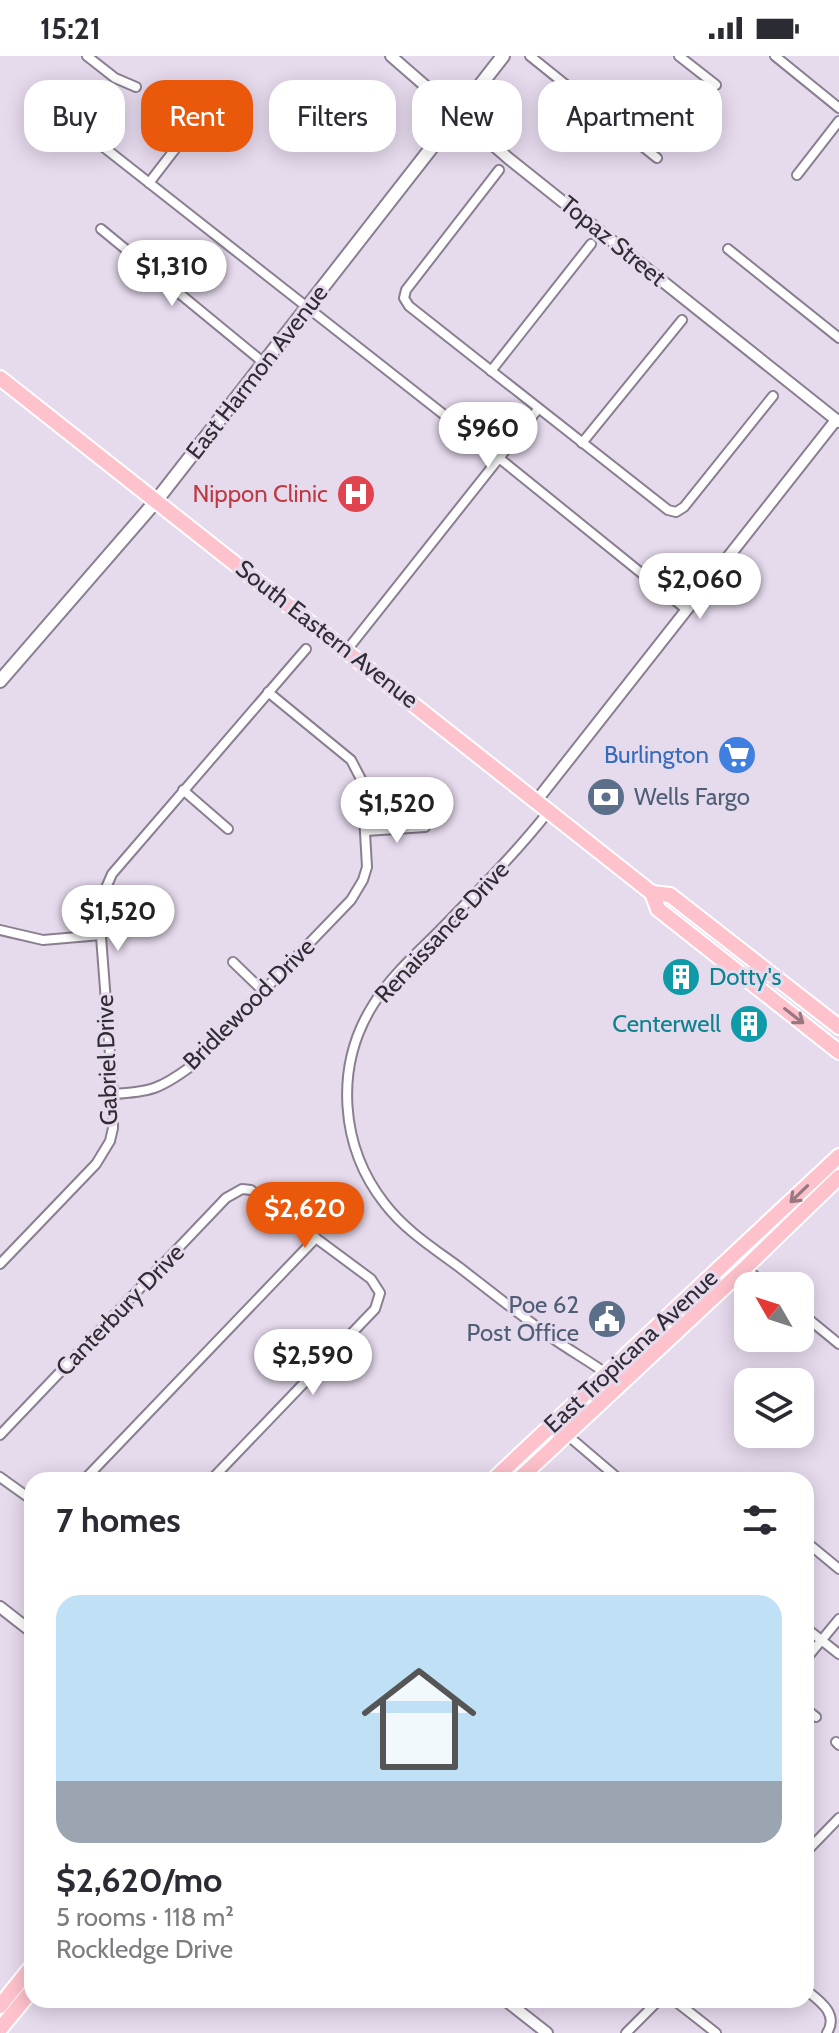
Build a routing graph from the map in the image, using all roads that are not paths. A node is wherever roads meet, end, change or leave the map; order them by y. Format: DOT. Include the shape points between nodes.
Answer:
graph roads {
  1 [pos="87,56"];
  2 [pos="391,56"];
  3 [pos="503,56"];
  4 [pos="530,56"];
  5 [pos="679,56"];
  6 [pos="775,56"];
  7 [pos="419,80"];
  8 [pos="484,80"];
  9 [pos="710,80"];
  10 [pos="136,87"];
  11 [pos="839,108"];
  12 [pos="839,121"];
  13 [pos="110,152"];
  14 [pos="173,152"];
  15 [pos="428,152"];
  16 [pos="501,152"];
  17 [pos="657,158"];
  18 [pos="499,170"];
  19 [pos="797,175"];
  20 [pos="149,183"];
  21 [pos="101,229"];
  22 [pos="591,244"];
  23 [pos="728,249"];
  24 [pos="307,308"];
  25 [pos="682,320"];
  26 [pos="839,338"];
  27 [pos="264,363"];
  28 [pos="491,371"];
  29 [pos="0,378"];
  30 [pos="773,396"];
  31 [pos="538,409"];
  32 [pos="838,420"];
  33 [pos="582,443"];
  34 [pos="499,458"];
  35 [pos="156,501"];
  36 [pos="687,610"];
  37 [pos="306,649"];
  38 [pos="347,650"];
  39 [pos="0,681"];
  40 [pos="268,692"];
  41 [pos="183,790"];
  42 [pos="537,800"];
  43 [pos="550,811"];
  44 [pos="425,827"];
  45 [pos="228,829"];
  46 [pos="366,831"];
  47 [pos="652,893"];
  48 [pos="670,918"];
  49 [pos="0,930"];
  50 [pos="719,933"];
  51 [pos="101,935"];
  52 [pos="233,962"];
  53 [pos="728,965"];
  54 [pos="781,982"];
  55 [pos="263,991"];
  56 [pos="839,1027"];
  57 [pos="839,1052"];
  58 [pos="113,1094"];
  59 [pos="839,1156"];
  60 [pos="839,1177"];
  61 [pos="760,1232"];
  62 [pos="316,1238"];
  63 [pos="2,1258"];
  64 [pos="730,1259"];
  65 [pos="745,1268"];
  66 [pos="750,1272"];
  67 [pos="711,1300"];
  68 [pos="814,1323"];
  69 [pos="839,1344"];
  70 [pos="607,1374"];
  71 [pos="584,1396"];
  72 [pos="558,1419"];
  73 [pos="566,1434"];
  74 [pos="0,1435"];
  75 [pos="538,1461"];
  76 [pos="92,1472"];
  77 [pos="219,1472"];
  78 [pos="502,1472"];
  79 [pos="526,1472"];
  80 [pos="611,1472"];
  81 [pos="0,1477"];
  82 [pos="24,1494"];
  83 [pos="814,1548"];
  84 [pos="839,1569"];
  85 [pos="0,1607"];
  86 [pos="839,1619"];
  87 [pos="24,1626"];
  88 [pos="814,1634"];
  89 [pos="821,1640"];
  90 [pos="814,1649"];
  91 [pos="839,1654"];
  92 [pos="839,1818"];
  93 [pos="814,1843"];
  94 [pos="24,1976"];
  95 [pos="24,1986"];
  96 [pos="814,1996"];
  97 [pos="24,1999"];
  98 [pos="19,2005"];
  99 [pos="0,2006"];
  100 [pos="515,2008"];
  101 [pos="651,2008"];
  102 [pos="684,2008"];
  103 [pos="0,2029"];
  104 [pos="547,2033"];
  105 [pos="626,2033"];
  106 [pos="716,2033"];
  107 [pos="827,2033"];
  1 -- 10 [label="street"];
  2 -- 7 [label="street, Topaz Street"];
  3 -- 8 [label="main road, East Harmon Avenue"];
  4 -- 17 [label="street"];
  5 -- 9 [label="street"];
  6 -- 11 [label="street"];
  12 -- 19 [label="street"];
  13 -- 20 [label="street"];
  14 -- 20 [label="street"];
  15 -- 24 [label="main road, East Harmon Avenue"];
  16 -- 32 [label="street, Topaz Street"];
  18 -- 28 [label="street" via="404,298"];
  20 -- 24 [label="street"];
  21 -- 27 [label="street"];
  22 -- 28 [label="street"];
  23 -- 26 [label="street"];
  24 -- 27 [label="main road, East Harmon Avenue"];
  24 -- 34 [label="street"];
  25 -- 33 [label="street"];
  27 -- 35 [label="main road, East Harmon Avenue"];
  28 -- 31 [label="street"];
  29 -- 35 [label="main road, South Eastern Avenue"];
  30 -- 33 [label="street" via="676,512"];
  31 -- 33 [label="street"];
  31 -- 34 [label="street"];
  32 -- 36 [label="street"];
  34 -- 36 [label="street"];
  34 -- 38 [label="street"];
  35 -- 38 [label="main road, South Eastern Avenue"];
  35 -- 39 [label="main road, East Harmon Avenue"];
  36 -- 42 [label="street"];
  37 -- 40 [label="street, Gabriel Drive"];
  38 -- 42 [label="main road, South Eastern Avenue"];
  40 -- 41 [label="street, Gabriel Drive"];
  40 -- 46 [label="street" via="351,760 362,781"];
  41 -- 45 [label="street"];
  41 -- 51 [label="street, Gabriel Drive" via="112,874 102,897"];
  42 -- 43 [label="main road, South Eastern Avenue"];
  43 -- 47 [label="main road, South Eastern Avenue"];
  43 -- 70 [label="street, Renaissance Drive" via="372,1005 357,1037 346,1108 366,1177 411,1232"];
  44 -- 46 [label="street"];
  46 -- 55 [label="street, Bridlewood Drive" via="367,867 351,900"];
  47 -- 48 [label="main road, South Eastern Avenue" via="658,909"];
  47 -- 50 [label="main road, South Eastern Avenue" via="670,895"];
  48 -- 50 [label="main road" via="686,920 705,935"];
  48 -- 53 [label="main road, South Eastern Avenue"];
  49 -- 51 [label="street" via="43,940"];
  50 -- 54 [label="main road, South Eastern Avenue"];
  51 -- 58 [label="street, Gabriel Drive"];
  52 -- 55 [label="street"];
  53 -- 54 [label="main road" via="738,961 765,982"];
  53 -- 57 [label="main road, South Eastern Avenue, one-way"];
  54 -- 56 [label="main road, South Eastern Avenue"];
  55 -- 58 [label="street, Bridlewood Drive" via="190,1067 164,1086"];
  58 -- 63 [label="street, Gabriel Drive" via="110,1141 96,1164"];
  59 -- 61 [label="main road, East Tropicana Avenue, one-way"];
  60 -- 65 [label="main road, East Tropicana Avenue"];
  61 -- 64 [label="main road, East Tropicana Avenue"];
  61 -- 65 [label="main road" via="759,1244 743,1261"];
  62 -- 74 [label="street, Canterbury Drive" via="251,1190 226,1198"];
  62 -- 76 [label="street"];
  62 -- 77 [label="street" via="371,1279 380,1293 375,1309"];
  64 -- 67 [label="main road" via="732,1267 714,1287"];
  64 -- 70 [label="main road, East Tropicana Avenue"];
  65 -- 66 [label="street"];
  65 -- 67 [label="main road, East Tropicana Avenue"];
  67 -- 73 [label="main road, East Tropicana Avenue"];
  68 -- 69 [label="street"];
  70 -- 71 [label="main road, East Tropicana Avenue"];
  71 -- 72 [label="main road, East Tropicana Avenue"];
  71 -- 73 [label="main road" via="581,1410 565,1426"];
  72 -- 75 [label="main road" via="559,1429"];
  72 -- 78 [label="main road, East Tropicana Avenue"];
  73 -- 75 [label="main road, East Tropicana Avenue"];
  73 -- 80 [label="street"];
  75 -- 79 [label="main road, East Tropicana Avenue"];
  81 -- 82 [label="street"];
  83 -- 84 [label="street"];
  85 -- 87 [label="street"];
  86 -- 89 [label="street"];
  88 -- 89 [label="street"];
  89 -- 90 [label="street"];
  89 -- 91 [label="street"];
  92 -- 93 [label="street"];
  94 -- 99 [label="main road"];
  95 -- 98 [label="main road"];
  96 -- 107 [label="street" via="833,2017"];
  97 -- 98 [label="main road"];
  98 -- 103 [label="main road"];
  100 -- 104 [label="street"];
  101 -- 105 [label="street"];
  102 -- 106 [label="street"];
}
